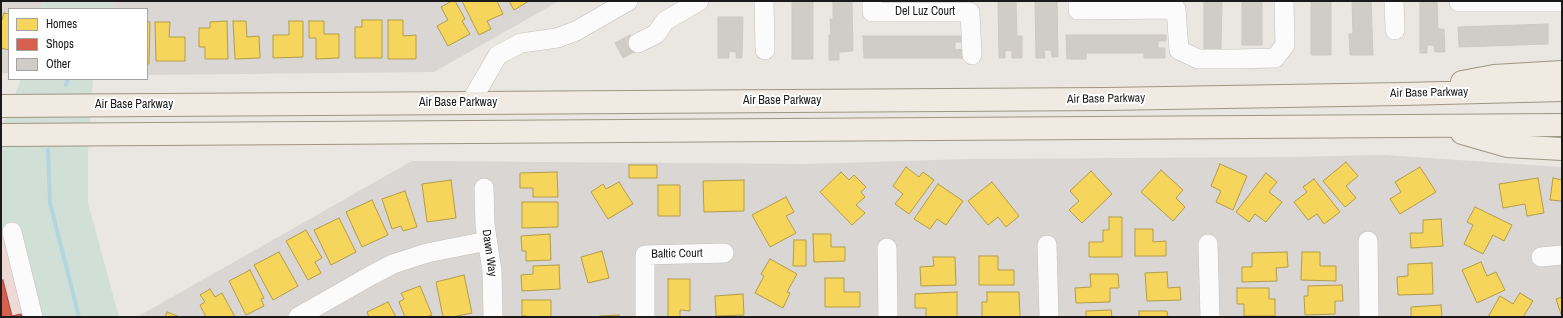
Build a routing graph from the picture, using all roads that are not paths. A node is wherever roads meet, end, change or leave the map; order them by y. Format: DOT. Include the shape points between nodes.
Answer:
graph roads {
  1 [pos="628,1"];
  2 [pos="699,1"];
  3 [pos="764,1"];
  4 [pos="872,1"];
  5 [pos="1078,1"];
  6 [pos="1284,1"];
  7 [pos="1394,1"];
  8 [pos="1535,1"];
  9 [pos="1459,2"];
  10 [pos="1562,2"];
  11 [pos="1395,30"];
  12 [pos="638,43"];
  13 [pos="765,50"];
  14 [pos="972,55"];
  15 [pos="1562,72"];
  16 [pos="1562,90"];
  17 [pos="1403,94"];
  18 [pos="470,103"];
  19 [pos="1,106"];
  20 [pos="1562,125"];
  21 [pos="1440,126"];
  22 [pos="1,136"];
  23 [pos="1562,149"];
  24 [pos="484,188"];
  25 [pos="12,232"];
  26 [pos="487,241"];
  27 [pos="1368,241"];
  28 [pos="1208,244"];
  29 [pos="1047,245"];
  30 [pos="887,248"];
  31 [pos="724,253"];
  32 [pos="1562,255"];
  33 [pos="1541,257"];
  34 [pos="33,317"];
  35 [pos="298,317"];
  36 [pos="493,317"];
  37 [pos="645,317"];
  38 [pos="888,317"];
  39 [pos="1048,317"];
  40 [pos="1210,317"];
  41 [pos="1369,317"];
  1 -- 18 [label="street" via="576,31 557,38 521,43 498,56"];
  2 -- 12 [label="street" via="665,21 656,34"];
  3 -- 13 [label="street"];
  4 -- 14 [label="street, Del Luz Court" via="872,12 970,12"];
  5 -- 6 [label="street" via="1078,10 1176,9 1179,50 1198,59 1235,60 1275,58 1285,45"];
  7 -- 11 [label="street"];
  8 -- 9 [label="street"];
  8 -- 10 [label="street"];
  15 -- 17 [label="main road" via="1494,76"];
  16 -- 17 [label="main road, Air Base Parkway"];
  17 -- 18 [label="main road, Air Base Parkway" via="1098,99"];
  18 -- 19 [label="main road, Air Base Parkway"];
  20 -- 21 [label="main road"];
  21 -- 22 [label="main road"];
  21 -- 23 [label="main road" via="1507,146"];
  24 -- 26 [label="street, Dawn Way"];
  25 -- 34 [label="street"];
  26 -- 35 [label="street" via="427,253 393,264"];
  26 -- 36 [label="street, Dawn Way" via="492,271"];
  27 -- 41 [label="street"];
  28 -- 40 [label="street"];
  29 -- 39 [label="street"];
  30 -- 38 [label="street"];
  31 -- 37 [label="street, Baltic Court" via="645,255"];
  32 -- 33 [label="street"];
}
